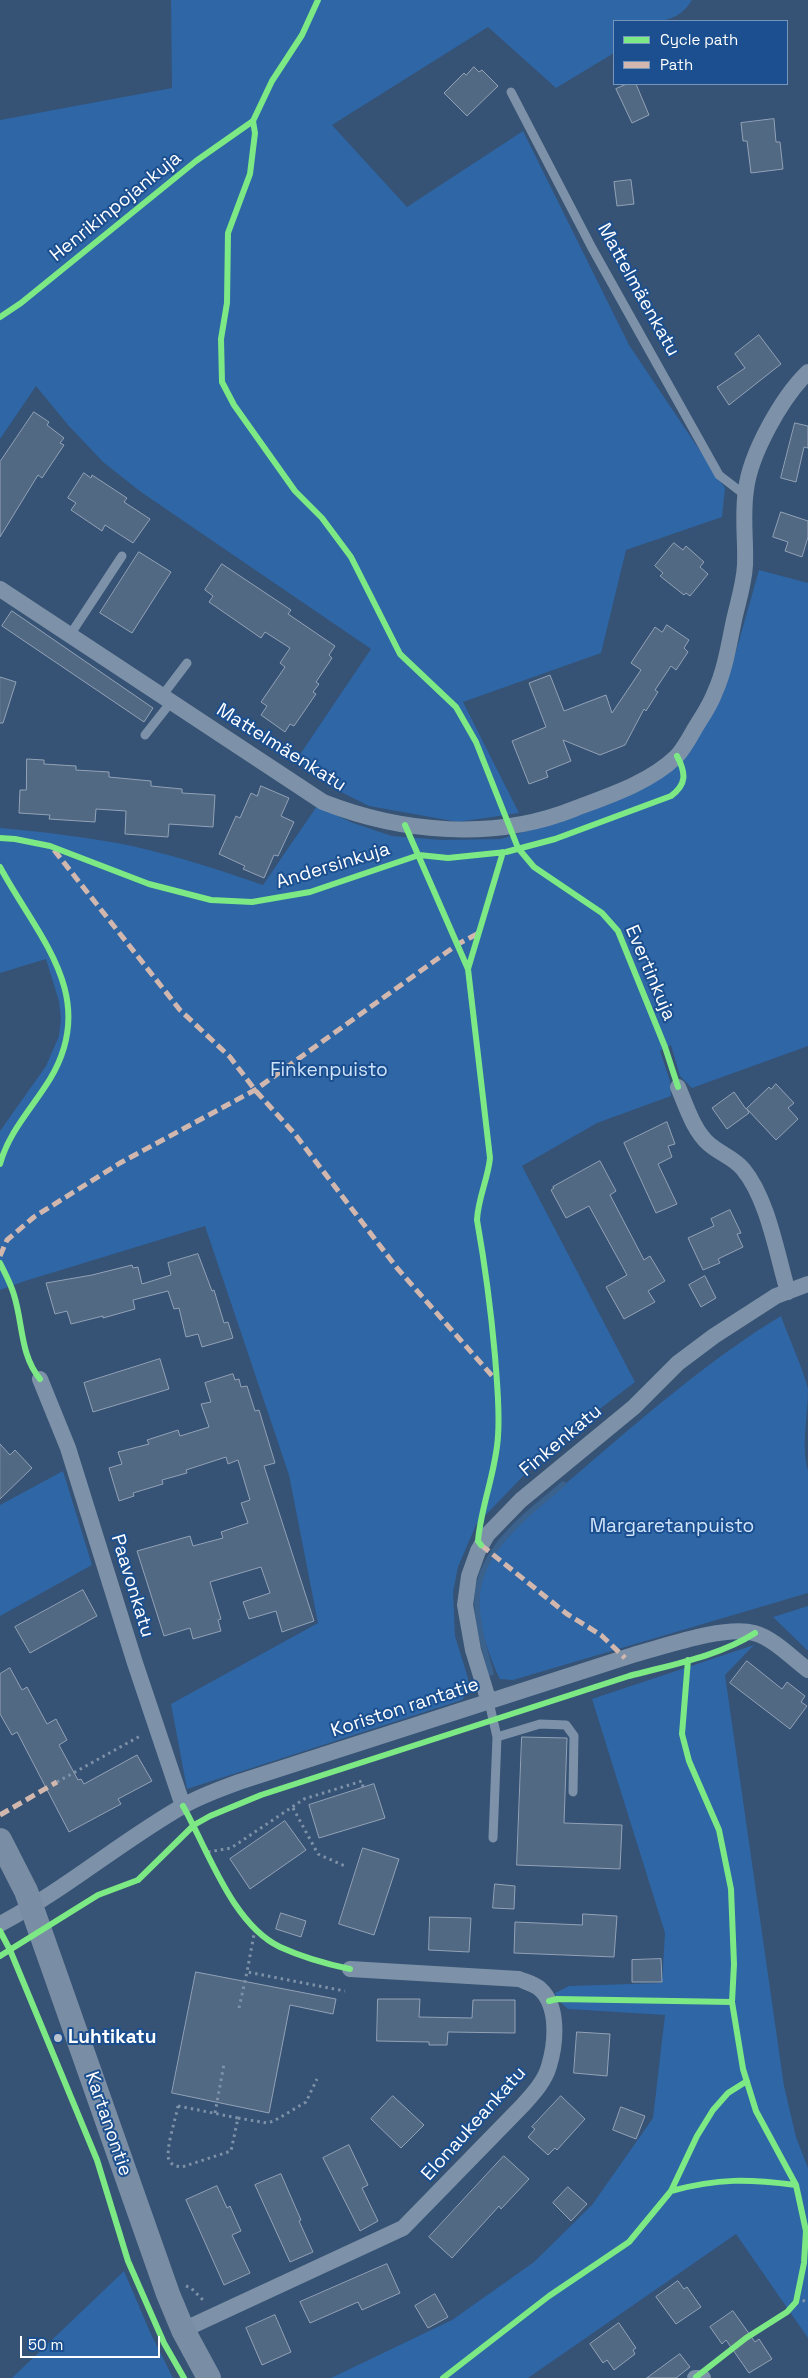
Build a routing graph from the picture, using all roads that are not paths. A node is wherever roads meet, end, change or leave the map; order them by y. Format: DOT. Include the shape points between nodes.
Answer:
graph roads {
  1 [pos="511,92"];
  2 [pos="808,372"];
  3 [pos="745,495"];
  4 [pos="122,556"];
  5 [pos="1,592"];
  6 [pos="70,634"];
  7 [pos="186,663"];
  8 [pos="167,699"];
  9 [pos="145,735"];
  10 [pos="678,1087"];
  11 [pos="808,1284"];
  12 [pos="788,1292"];
  13 [pos="40,1379"];
  14 [pos="808,1670"];
  15 [pos="489,1702"];
  16 [pos="497,1737"];
  17 [pos="573,1792"];
  18 [pos="183,1806"];
  19 [pos="493,1838"];
  20 [pos="0,1840"];
  21 [pos="32,1908"];
  22 [pos="0,1924"];
  23 [pos="350,1969"];
  24 [pos="183,2330"];
  25 [pos="209,2378"];
  26 [pos="695,2378"];
  27 [pos="703,2378"];
  1 -- 3 [label="lane, Mattelmäenkatu" via="592,248 719,475"];
  2 -- 3 [label="street, Mattelmäenkatu" via="783,402 763,440 752,464"];
  3 -- 8 [label="street, Mattelmäenkatu" via="742,587 722,672 704,714 677,756 659,770 561,815 510,827 456,830 405,825 346,811 323,802"];
  4 -- 6 [label="lane"];
  5 -- 6 [label="street, Mattelmäenkatu"];
  6 -- 8 [label="street, Mattelmäenkatu"];
  7 -- 8 [label="lane"];
  8 -- 9 [label="lane"];
  10 -- 12 [label="street" via="698,1131 708,1143 743,1169 752,1184 767,1219"];
  11 -- 12 [label="street, Finkenkatu"];
  12 -- 15 [label="street, Finkenkatu" via="758,1307 678,1364 634,1407 520,1500 487,1535 468,1576 465,1605 473,1650"];
  13 -- 18 [label="street, Paavonkatu" via="68,1448 134,1663"];
  14 -- 15 [label="street, Koriston rantatie" via="756,1633 738,1630 636,1654"];
  15 -- 16 [label="lane"];
  15 -- 18 [label="street, Koriston rantatie" via="239,1782"];
  16 -- 17 [label="lane" via="540,1724 566,1725 574,1736"];
  16 -- 19 [label="lane"];
  18 -- 21 [label="street, Koriston rantatie"];
  20 -- 21 [label="street, Kartanontie"];
  21 -- 22 [label="street"];
  21 -- 24 [label="street, Kartanontie"];
  23 -- 24 [label="street, Elonaukeankatu" via="519,1979 538,1987 547,1996 555,2022 549,2067 523,2105 403,2228"];
  24 -- 25 [label="street, Kartanontie"];
  26 -- 27 [label="street"];
}
